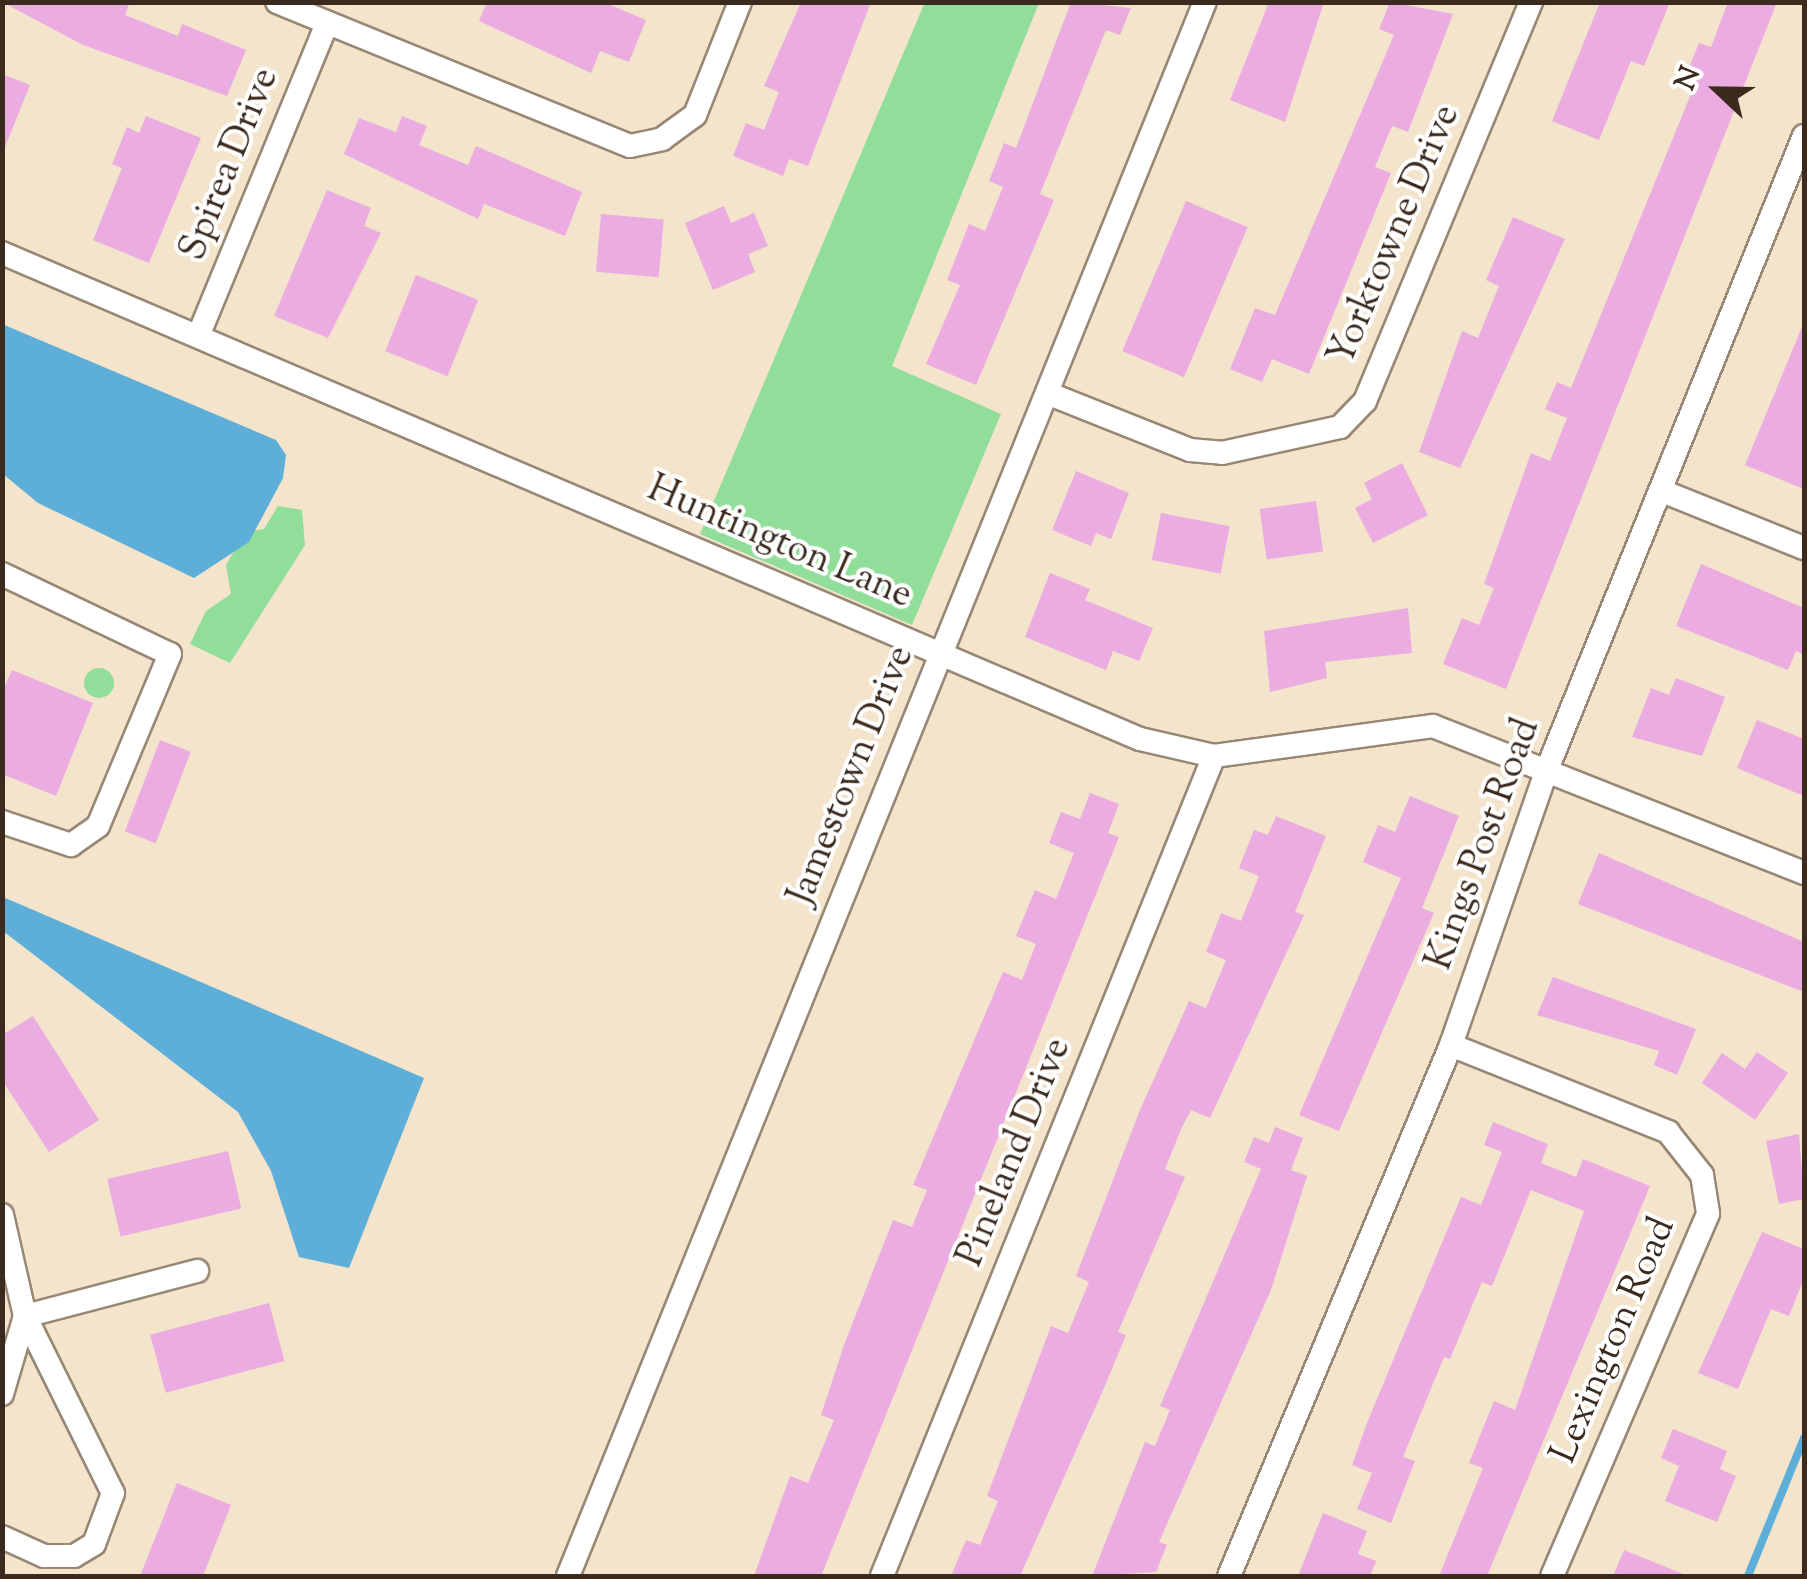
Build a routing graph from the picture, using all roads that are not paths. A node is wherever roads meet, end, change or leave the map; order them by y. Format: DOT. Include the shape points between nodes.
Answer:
graph roads {
  1 [pos="276,2"];
  2 [pos="740,2"];
  3 [pos="1204,2"];
  4 [pos="1531,2"];
  5 [pos="327,23"];
  6 [pos="1804,136"];
  7 [pos="2,253"];
  8 [pos="199,334"];
  9 [pos="1047,392"];
  10 [pos="1662,491"];
  11 [pos="1804,548"];
  12 [pos="2,574"];
  13 [pos="942,651"];
  14 [pos="1214,756"];
  15 [pos="1548,766"];
  16 [pos="2,822"];
  17 [pos="1804,873"];
  18 [pos="1451,1046"];
  19 [pos="2,1215"];
  20 [pos="197,1271"];
  21 [pos="25,1316"];
  22 [pos="2,1394"];
  23 [pos="2,1537"];
  24 [pos="568,1576"];
  25 [pos="882,1576"];
  26 [pos="1229,1576"];
  27 [pos="1552,1576"];
  1 -- 5 [label="street"];
  2 -- 5 [label="street" via="694,115 662,139 630,146"];
  3 -- 9 [label="street, Jamestown Drive"];
  4 -- 9 [label="street, Yorktowne Drive" via="1365,402 1340,426 1222,453 1190,450"];
  5 -- 8 [label="street, Spirea Drive"];
  6 -- 10 [label="street, Kings Post Road"];
  7 -- 8 [label="street, Huntington Lane"];
  8 -- 13 [label="street, Huntington Lane"];
  9 -- 13 [label="street, Jamestown Drive"];
  10 -- 11 [label="street"];
  10 -- 15 [label="street, Kings Post Road"];
  12 -- 16 [label="street" via="170,654 98,826 71,845"];
  13 -- 14 [label="street, Huntington Lane" via="1140,739"];
  13 -- 24 [label="street, Jamestown Drive"];
  14 -- 15 [label="street, Huntington Lane" via="1433,726"];
  14 -- 25 [label="street, Pineland Drive"];
  15 -- 17 [label="street, Huntington Lane"];
  15 -- 18 [label="street, Kings Post Road"];
  18 -- 26 [label="street, Kings Post Road"];
  18 -- 27 [label="street, Lexington Road" via="1668,1132 1702,1174 1708,1214"];
  19 -- 21 [label="street"];
  20 -- 21 [label="street"];
  21 -- 22 [label="street"];
  21 -- 23 [label="street" via="96,1448 112,1504 94,1544 74,1556 44,1556"];
}
